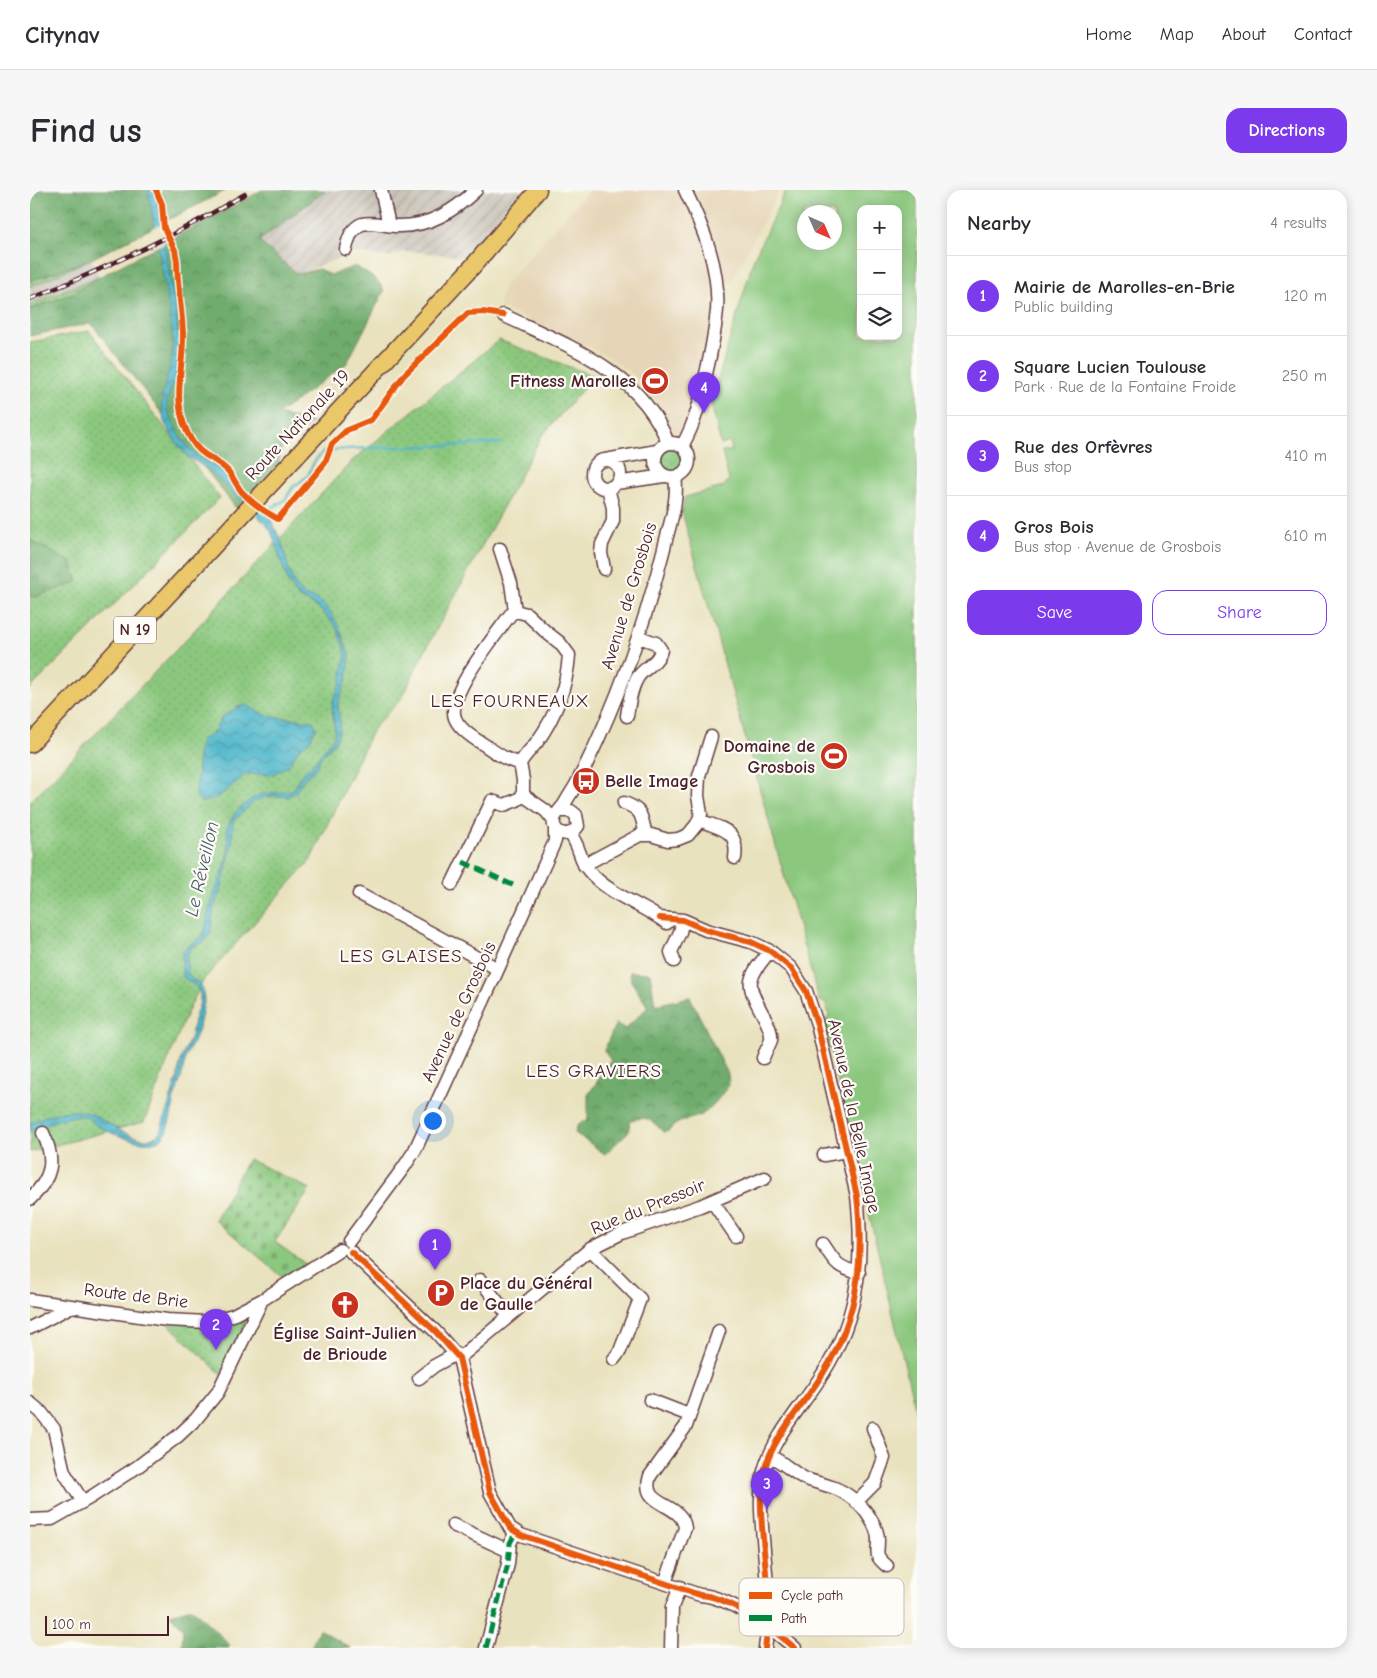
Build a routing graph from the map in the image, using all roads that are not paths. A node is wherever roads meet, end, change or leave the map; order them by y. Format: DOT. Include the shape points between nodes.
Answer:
graph roads {
  1 [pos="381,190"];
  2 [pos="476,190"];
  3 [pos="538,190"];
  4 [pos="552,190"];
  5 [pos="685,190"];
  6 [pos="389,225"];
  7 [pos="346,249"];
  8 [pos="473,266"];
  9 [pos="503,315"];
  10 [pos="668,443"];
  11 [pos="686,450"];
  12 [pos="657,451"];
  13 [pos="602,460"];
  14 [pos="670,476"];
  15 [pos="612,486"];
  16 [pos="500,550"];
  17 [pos="604,569"];
  18 [pos="515,611"];
  19 [pos="639,637"];
  20 [pos="627,716"];
  21 [pos="711,737"];
  22 [pos="30,744"];
  23 [pos="520,763"];
  24 [pos="580,778"];
  25 [pos="523,795"];
  26 [pos="624,803"];
  27 [pos="699,820"];
  28 [pos="560,824"];
  29 [pos="646,835"];
  30 [pos="735,858"];
  31 [pos="587,864"];
  32 [pos="452,884"];
  33 [pos="359,894"];
  34 [pos="683,924"];
  35 [pos="770,951"];
  36 [pos="674,961"];
  37 [pos="498,969"];
  38 [pos="763,1058"];
  39 [pos="42,1133"];
  40 [pos="846,1151"];
  41 [pos="824,1155"];
  42 [pos="765,1178"];
  43 [pos="30,1199"];
  44 [pos="712,1201"];
  45 [pos="736,1236"];
  46 [pos="823,1244"];
  47 [pos="347,1248"];
  48 [pos="590,1249"];
  49 [pos="859,1272"];
  50 [pos="480,1280"];
  51 [pos="30,1300"];
  52 [pos="262,1300"];
  53 [pos="72,1306"];
  54 [pos="509,1316"];
  55 [pos="30,1328"];
  56 [pos="720,1331"];
  57 [pos="457,1356"];
  58 [pos="614,1359"];
  59 [pos="419,1378"];
  60 [pos="650,1400"];
  61 [pos="30,1403"];
  62 [pos="689,1416"];
  63 [pos="872,1428"];
  64 [pos="770,1456"];
  65 [pos="83,1502"];
  66 [pos="856,1502"];
  67 [pos="30,1520"];
  68 [pos="453,1525"];
  69 [pos="516,1532"];
  70 [pos="509,1551"];
  71 [pos="887,1566"];
  72 [pos="767,1578"];
  73 [pos="665,1583"];
  74 [pos="680,1588"];
  75 [pos="739,1609"];
  76 [pos="778,1636"];
  77 [pos="486,1648"];
  78 [pos="671,1648"];
  79 [pos="795,1648"];
  1 -- 6 [label="street"];
  2 -- 6 [label="street" via="462,204 432,221 418,225"];
  3 -- 8 [label="main road, Route Nationale 19 / N 19"];
  4 -- 8 [label="main road, Route Nationale 19 / N 19"];
  5 -- 11 [label="street" via="707,243 717,289 717,309 700,412"];
  6 -- 7 [label="street" via="362,224 349,236"];
  8 -- 22 [label="main road, Route Nationale 19 / N 19"];
  9 -- 10 [label="street" via="611,370 656,418"];
  10 -- 11 [label="street" via="677,443"];
  10 -- 12 [label="street"];
  11 -- 14 [label="street" via="689,463 686,471"];
  12 -- 13 [label="street"];
  12 -- 14 [label="street" via="656,468"];
  13 -- 15 [label="street" via="618,466 620,475"];
  13 -- 15 [label="street" via="594,467 592,476 596,485"];
  14 -- 15 [label="street"];
  14 -- 19 [label="street, Avenue de Grosbois" via="676,485 674,503"];
  15 -- 17 [label="street" via="613,521 601,553"];
  16 -- 18 [label="street" via="511,583"];
  18 -- 23 [label="street" via="527,614 569,655 557,707"];
  18 -- 23 [label="street" via="475,665 457,694 454,708 455,718 473,738 511,762"];
  19 -- 20 [label="street" via="656,643 661,650 658,659 638,676"];
  19 -- 24 [label="street, Avenue de Grosbois"];
  21 -- 27 [label="street" via="699,776"];
  23 -- 25 [label="street"];
  24 -- 28 [label="street, Avenue de Grosbois"];
  24 -- 28 [label="street, Avenue de Grosbois" via="574,813 568,810"];
  25 -- 28 [label="street"];
  25 -- 32 [label="street" via="504,805 492,801"];
  26 -- 29 [label="street" via="635,807 640,814"];
  27 -- 29 [label="street" via="688,835 678,839"];
  27 -- 30 [label="street" via="732,835"];
  28 -- 31 [label="street, Avenue de la Belle Image" via="575,840"];
  28 -- 37 [label="street, Avenue de Grosbois"];
  29 -- 31 [label="street" via="640,835"];
  31 -- 34 [label="street, Avenue de la Belle Image" via="590,873 600,881 646,910 667,923"];
  33 -- 37 [label="street"];
  34 -- 35 [label="street, Avenue de la Belle Image" via="689,930 706,930 751,942"];
  34 -- 36 [label="street" via="671,952"];
  35 -- 38 [label="street" via="751,981 751,990 771,1038"];
  35 -- 40 [label="street, Avenue de la Belle Image" via="791,968 806,991 817,1024"];
  37 -- 47 [label="street, Avenue de Grosbois" via="415,1150"];
  39 -- 43 [label="street" via="48,1144 48,1174 43,1187"];
  40 -- 41 [label="street"];
  40 -- 49 [label="street, Avenue de la Belle Image" via="860,1222"];
  42 -- 44 [label="street, Rue du Pressoir"];
  44 -- 45 [label="street"];
  44 -- 48 [label="street, Rue du Pressoir" via="622,1233"];
  46 -- 49 [label="street" via="843,1269"];
  47 -- 52 [label="street, Route de Brie"];
  47 -- 57 [label="street"];
  48 -- 54 [label="street, Rue du Pressoir"];
  48 -- 58 [label="street" via="640,1299"];
  49 -- 64 [label="street, Avenue de la Belle Image" via="849,1318 830,1362 781,1434"];
  50 -- 54 [label="street"];
  51 -- 53 [label="street, Route de Brie"];
  52 -- 53 [label="street, Route de Brie" via="234,1315 207,1322 167,1320"];
  52 -- 65 [label="street" via="218,1392 196,1419 137,1467"];
  53 -- 55 [label="street"];
  54 -- 57 [label="street, Rue du Pressoir"];
  56 -- 62 [label="street"];
  57 -- 59 [label="street, Rue du Pressoir" via="434,1366"];
  57 -- 69 [label="street" via="490,1492 510,1528"];
  60 -- 62 [label="street"];
  61 -- 65 [label="street" via="54,1429 64,1472"];
  62 -- 73 [label="street" via="683,1431 648,1483 654,1498 678,1513 684,1521 685,1528"];
  63 -- 66 [label="street" via="884,1458 875,1483"];
  64 -- 66 [label="street" via="806,1479 845,1492"];
  64 -- 72 [label="street, Avenue de la Belle Image" via="761,1490"];
  65 -- 67 [label="street" via="52,1519"];
  66 -- 71 [label="street" via="869,1516 878,1539 876,1553"];
  68 -- 70 [label="street"];
  69 -- 70 [label="street"];
  69 -- 73 [label="street"];
  70 -- 77 [label="street"];
  73 -- 74 [label="street"];
  74 -- 75 [label="street" via="708,1595"];
  74 -- 78 [label="street" via="672,1607"];
  76 -- 79 [label="street"];
}
